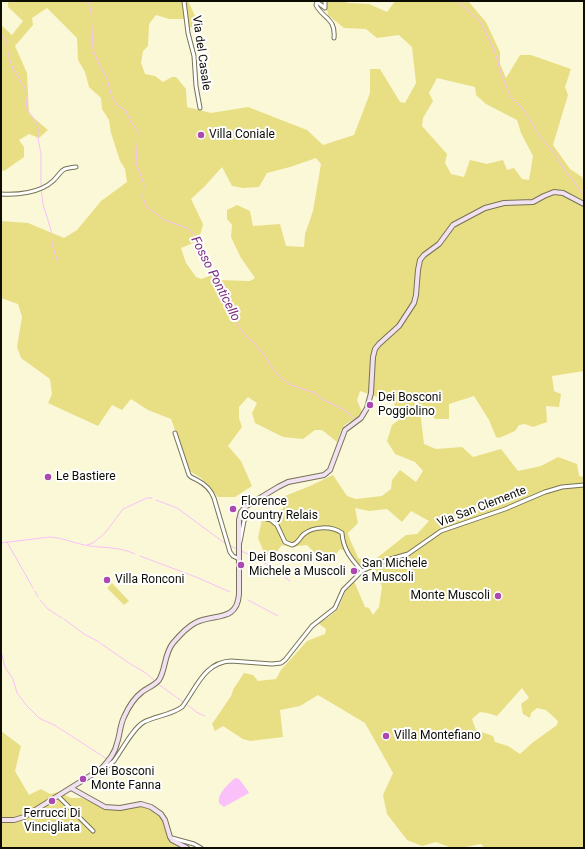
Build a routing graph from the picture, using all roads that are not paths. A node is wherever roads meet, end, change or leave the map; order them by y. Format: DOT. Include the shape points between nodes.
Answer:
graph roads {
  1 [pos="184,1"];
  2 [pos="325,1"];
  3 [pos="334,38"];
  4 [pos="200,108"];
  5 [pos="76,167"];
  6 [pos="1,194"];
  7 [pos="584,204"];
  8 [pos="176,433"];
  9 [pos="584,485"];
  10 [pos="239,548"];
  11 [pos="239,559"];
  12 [pos="362,571"];
  13 [pos="101,769"];
  14 [pos="71,788"];
  15 [pos="58,796"];
  16 [pos="1,820"];
  17 [pos="93,831"];
  18 [pos="170,838"];
  19 [pos="188,848"];
  20 [pos="201,848"];
  1 -- 4 [label="street, Via del Casale"];
  2 -- 3 [label="street" via="325,8 317,2 316,5 332,23"];
  5 -- 6 [label="street" via="65,168 53,180 23,194"];
  7 -- 10 [label="main road" via="566,194 554,192 533,202 504,203 485,208 453,225 439,244 420,260 414,303 399,326 377,347 373,357 371,393 367,408 361,418 345,430 330,470 324,475 282,485 245,507 240,518"];
  8 -- 11 [label="street" via="190,476 205,485 213,495 228,545 233,556"];
  9 -- 12 [label="street, Via San Clemente" via="562,487 546,492 505,510 441,531 408,554"];
  10 -- 11 [label="main road"];
  10 -- 12 [label="street" via="244,520 248,514 271,520 277,525 288,544 295,544 307,532 329,528 342,532 342,541 347,552"];
  11 -- 13 [label="main road" via="239,598 234,609 225,616 188,627 171,647 157,682 141,693 122,721 115,750"];
  12 -- 13 [label="street, Via San Clemente" via="343,590 335,608 312,626 285,660 272,664 231,661 216,664 204,674 185,703 177,710 140,725 114,761"];
  13 -- 14 [label="main road"];
  14 -- 15 [label="main road"];
  14 -- 18 [label="main road" via="105,807 120,808 142,804 152,807 165,820"];
  15 -- 16 [label="main road" via="22,818"];
  15 -- 17 [label="street"];
  18 -- 19 [label="main road"];
  18 -- 20 [label="street"];
}
